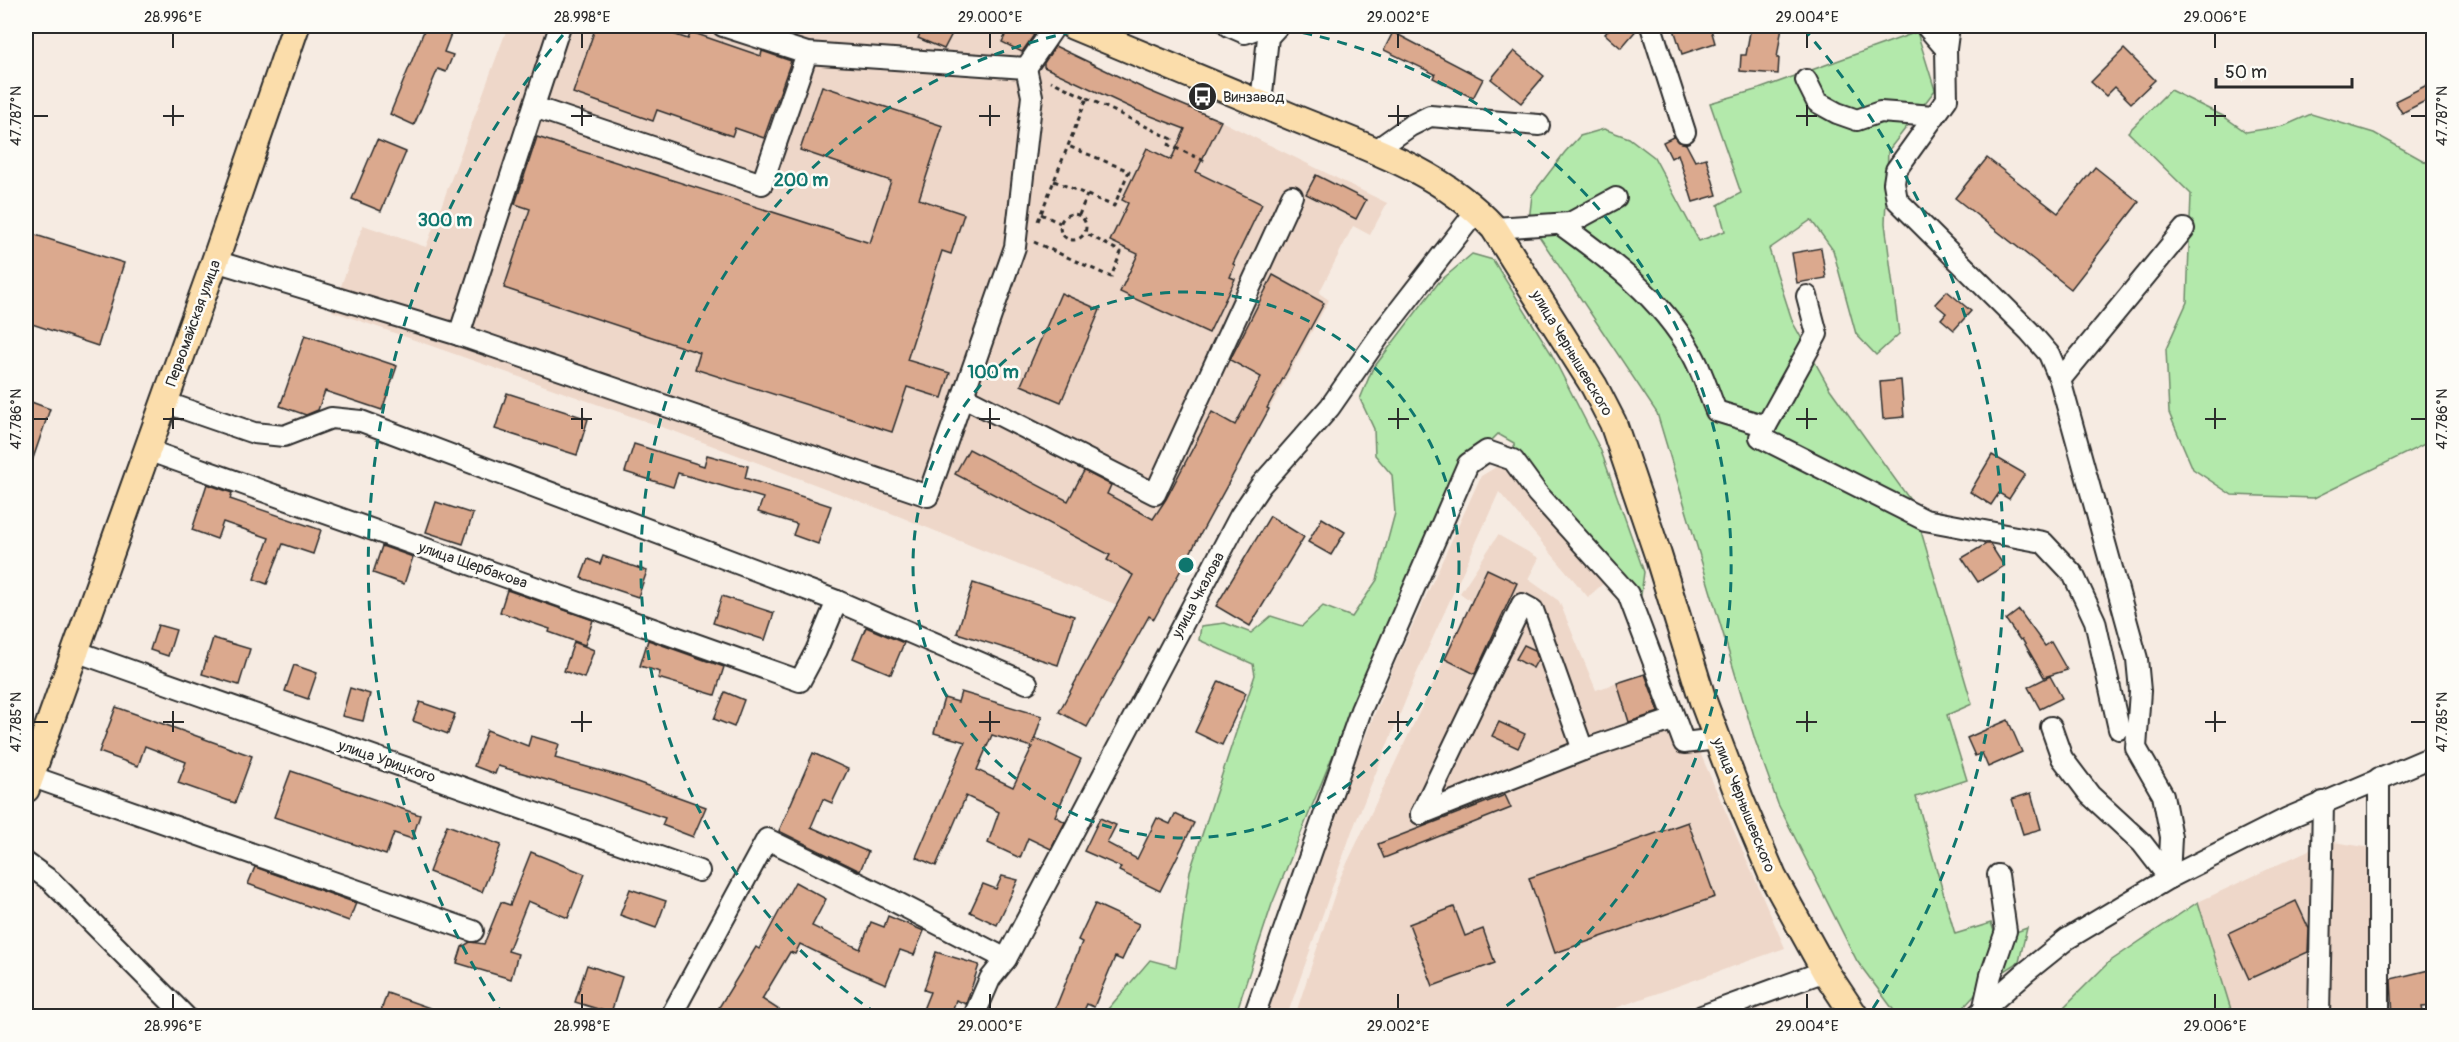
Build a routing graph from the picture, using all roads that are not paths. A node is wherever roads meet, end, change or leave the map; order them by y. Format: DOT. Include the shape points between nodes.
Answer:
graph roads {
  1 [pos="560,26"];
  2 [pos="723,26"];
  3 [pos="1055,26"];
  4 [pos="1073,26"];
  5 [pos="1229,26"];
  6 [pos="1264,26"];
  7 [pos="1278,26"];
  8 [pos="1650,26"];
  9 [pos="1926,26"];
  10 [pos="1949,26"];
  11 [pos="288,33"];
  12 [pos="1946,49"];
  13 [pos="807,53"];
  14 [pos="1026,68"];
  15 [pos="1806,80"];
  16 [pos="1261,104"];
  17 [pos="534,107"];
  18 [pos="1934,117"];
  19 [pos="1539,125"];
  20 [pos="1685,132"];
  21 [pos="1376,150"];
  22 [pos="1292,196"];
  23 [pos="1616,198"];
  24 [pos="1477,210"];
  25 [pos="1560,224"];
  26 [pos="1494,228"];
  27 [pos="2184,230"];
  28 [pos="215,261"];
  29 [pos="1807,296"];
  30 [pos="459,335"];
  31 [pos="2060,380"];
  32 [pos="964,397"];
  33 [pos="164,402"];
  34 [pos="1766,426"];
  35 [pos="147,450"];
  36 [pos="837,601"];
  37 [pos="75,651"];
  38 [pos="1027,683"];
  39 [pos="1675,719"];
  40 [pos="2051,727"];
  41 [pos="2119,729"];
  42 [pos="1717,739"];
  43 [pos="1583,750"];
  44 [pos="2433,756"];
  45 [pos="2379,778"];
  46 [pos="28,783"];
  47 [pos="2323,802"];
  48 [pos="26,863"];
  49 [pos="699,871"];
  50 [pos="1998,875"];
  51 [pos="2169,878"];
  52 [pos="473,931"];
  53 [pos="1005,959"];
  54 [pos="1825,971"];
  55 [pos="1979,1014"];
  56 [pos="185,1017"];
  57 [pos="670,1017"];
  58 [pos="974,1017"];
  59 [pos="1254,1017"];
  60 [pos="1702,1017"];
  61 [pos="1855,1017"];
  62 [pos="2319,1017"];
  63 [pos="2381,1017"];
  1 -- 17 [label="street"];
  2 -- 13 [label="street"];
  3 -- 14 [label="street"];
  4 -- 16 [label="main road, улица Чернышевского"];
  5 -- 6 [label="street" via="1245,33"];
  7 -- 16 [label="street" via="1268,37"];
  8 -- 20 [label="street"];
  9 -- 12 [label="street"];
  10 -- 12 [label="street"];
  11 -- 28 [label="main road, Первомайская улица"];
  12 -- 18 [label="street" via="1947,99"];
  13 -- 14 [label="street"];
  13 -- 17 [label="street" via="762,184"];
  14 -- 32 [label="street" via="1032,96 1014,247"];
  15 -- 18 [label="street" via="1817,102 1857,120 1880,112"];
  16 -- 21 [label="main road, улица Чернышевского"];
  17 -- 30 [label="street"];
  18 -- 31 [label="street" via="1896,170 1898,200 2029,331 2049,354"];
  19 -- 21 [label="street" via="1430,117"];
  21 -- 24 [label="main road, улица Чернышевского" via="1417,169"];
  22 -- 32 [label="street" via="1155,494"];
  23 -- 25 [label="street" via="1570,223"];
  24 -- 26 [label="main road, улица Чернышевского"];
  24 -- 53 [label="street, улица Чкалова" via="1330,407 1261,485 1240,516"];
  25 -- 26 [label="street"];
  25 -- 34 [label="street" via="1614,263 1669,317 1692,353 1716,411"];
  26 -- 42 [label="main road, улица Чернышевского" via="1594,386 1613,423"];
  27 -- 31 [label="street"];
  28 -- 30 [label="street"];
  28 -- 33 [label="main road, Первомайская улица"];
  29 -- 34 [label="street" via="1817,334"];
  30 -- 32 [label="street" via="928,496"];
  31 -- 51 [label="street" via="2137,659 2140,691 2136,748 2163,795 2171,837"];
  33 -- 35 [label="main road, Первомайская улица"];
  33 -- 36 [label="street" via="254,433 284,436 331,418 361,421"];
  34 -- 41 [label="street" via="1760,437 1925,520 2043,542 2073,574 2095,621"];
  35 -- 36 [label="street, улица Щербакова" via="800,681"];
  35 -- 37 [label="main road, Первомайская улица"];
  36 -- 38 [label="street"];
  37 -- 46 [label="main road, Первомайская улица"];
  37 -- 49 [label="street, улица Урицкого"];
  39 -- 42 [label="street" via="1684,743"];
  39 -- 43 [label="street"];
  39 -- 59 [label="street" via="1628,594 1513,460 1487,451 1468,464 1361,710"];
  40 -- 51 [label="street" via="2062,758 2090,795 2142,843"];
  42 -- 54 [label="main road, улица Чернышевского" via="1773,877"];
  43 -- 43 [label="street" via="1540,767 1421,814 1522,604 1533,610"];
  44 -- 45 [label="street"];
  45 -- 47 [label="street"];
  45 -- 63 [label="street"];
  46 -- 52 [label="street"];
  47 -- 51 [label="street"];
  47 -- 62 [label="street"];
  48 -- 56 [label="street" via="51,881"];
  50 -- 55 [label="street" via="2006,931"];
  51 -- 55 [label="street" via="2067,939"];
  53 -- 57 [label="street" via="767,839"];
  53 -- 58 [label="street, улица Чкалова" via="990,980"];
  54 -- 60 [label="street"];
  54 -- 61 [label="main road, улица Чернышевского"];
}
